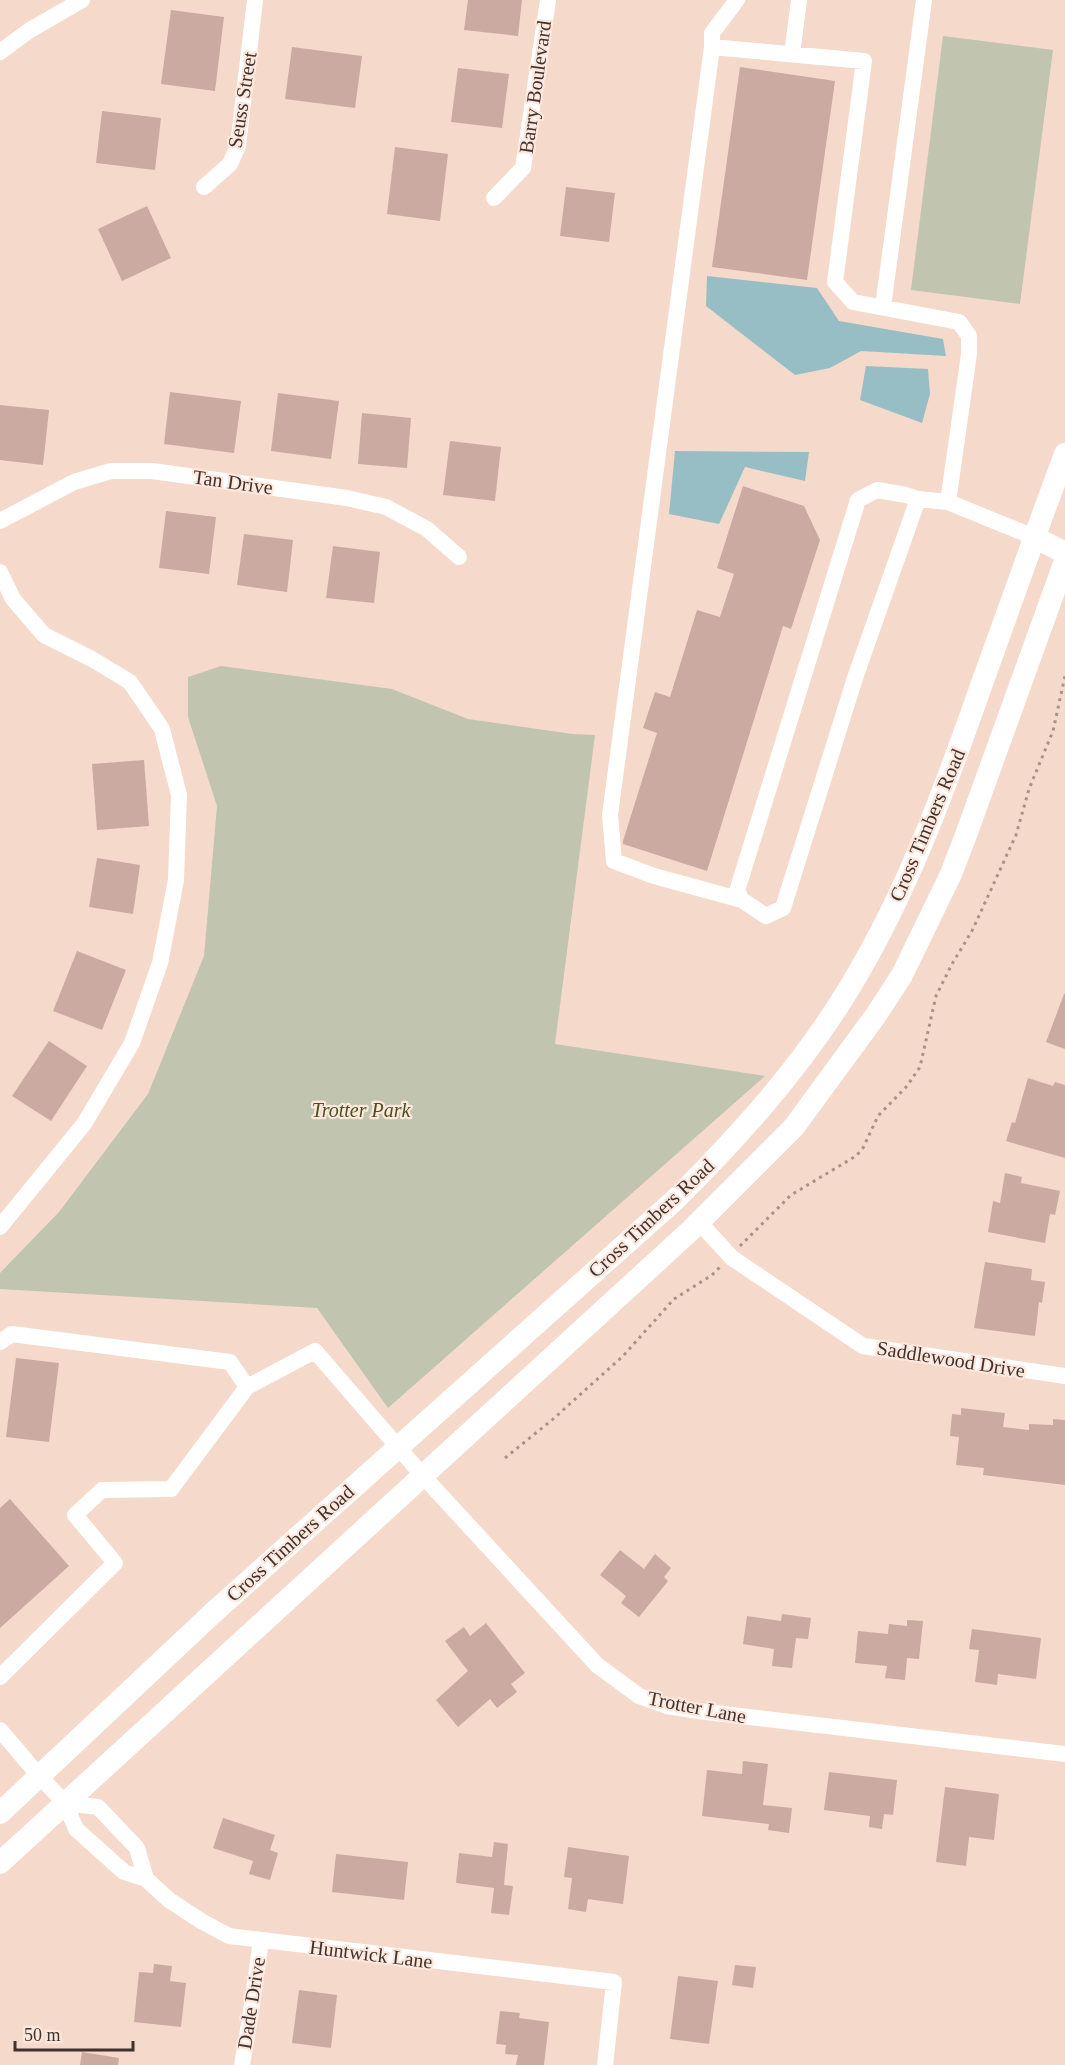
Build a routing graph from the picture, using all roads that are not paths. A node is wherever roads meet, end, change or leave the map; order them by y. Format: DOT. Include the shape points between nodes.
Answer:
graph roads {
  1 [pos="82,0"];
  2 [pos="255,0"];
  3 [pos="548,0"];
  4 [pos="737,0"];
  5 [pos="799,0"];
  6 [pos="924,0"];
  7 [pos="712,47"];
  8 [pos="0,51"];
  9 [pos="792,54"];
  10 [pos="204,187"];
  11 [pos="494,198"];
  12 [pos="883,307"];
  13 [pos="1065,454"];
  14 [pos="918,500"];
  15 [pos="948,502"];
  16 [pos="0,521"];
  17 [pos="1034,537"];
  18 [pos="1065,553"];
  19 [pos="459,557"];
  20 [pos="1065,561"];
  21 [pos="0,572"];
  22 [pos="742,900"];
  23 [pos="699,1222"];
  24 [pos="0,1227"];
  25 [pos="0,1342"];
  26 [pos="1065,1377"];
  27 [pos="247,1387"];
  28 [pos="398,1447"];
  29 [pos="423,1476"];
  30 [pos="0,1677"];
  31 [pos="0,1730"];
  32 [pos="1065,1754"];
  33 [pos="40,1777"];
  34 [pos="65,1803"];
  35 [pos="0,1813"];
  36 [pos="0,1863"];
  37 [pos="146,1879"];
  38 [pos="261,1941"];
  39 [pos="242,2065"];
  40 [pos="605,2065"];
  1 -- 8 [label="street"];
  2 -- 10 [label="street, Seuss Street" via="238,146 231,164"];
  3 -- 11 [label="street, Barry Boulevard" via="523,168"];
  4 -- 7 [label="street" via="712,33"];
  5 -- 9 [label="street"];
  6 -- 12 [label="street"];
  7 -- 9 [label="street"];
  7 -- 22 [label="street" via="610,815 614,861"];
  9 -- 12 [label="street" via="864,62 835,282 853,302"];
  12 -- 15 [label="street" via="959,322 969,336"];
  13 -- 17 [label="main road, Cross Timbers Road"];
  14 -- 15 [label="street"];
  14 -- 22 [label="street" via="855,678 783,908 766,916"];
  14 -- 22 [label="street" via="877,490 858,500 737,891"];
  15 -- 17 [label="street"];
  16 -- 19 [label="street, Tan Drive" via="74,482 111,471 152,471 386,507 427,529"];
  17 -- 18 [label="main road"];
  17 -- 28 [label="main road, Cross Timbers Road" via="924,839 877,938 820,1032 792,1072 723,1152"];
  20 -- 23 [label="main road, Cross Timbers Road" via="966,836 902,975 794,1127"];
  21 -- 24 [label="street" via="13,599 44,635 130,682 162,729 179,795 176,880 165,939 132,1043 84,1124"];
  23 -- 26 [label="street, Saddlewood Drive" via="732,1258 863,1346"];
  23 -- 29 [label="main road, Cross Timbers Road"];
  25 -- 27 [label="street" via="12,1334 230,1362"];
  27 -- 28 [label="street, Trotter Lane" via="315,1351"];
  27 -- 30 [label="street" via="171,1488 102,1490 75,1515 115,1563"];
  28 -- 29 [label="street, Trotter Lane"];
  28 -- 33 [label="main road, Cross Timbers Road" via="214,1612"];
  29 -- 32 [label="street, Trotter Lane" via="597,1665 639,1696 698,1711"];
  29 -- 34 [label="main road, Cross Timbers Road"];
  31 -- 33 [label="street, Huntwick Lane"];
  33 -- 34 [label="street, Huntwick Lane"];
  33 -- 35 [label="main road, Cross Timbers Road"];
  34 -- 36 [label="main road, Cross Timbers Road"];
  34 -- 37 [label="street, Huntwick Lane" via="76,1829 124,1872"];
  34 -- 37 [label="street" via="98,1807 137,1848"];
  37 -- 38 [label="street, Huntwick Lane" via="201,1921 229,1936"];
  38 -- 39 [label="street, Dade Drive"];
  38 -- 40 [label="street, Huntwick Lane" via="614,1982"];
}
